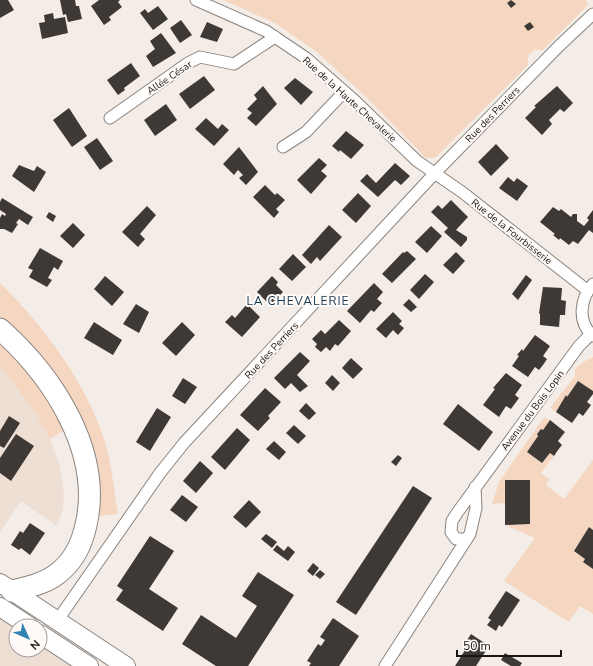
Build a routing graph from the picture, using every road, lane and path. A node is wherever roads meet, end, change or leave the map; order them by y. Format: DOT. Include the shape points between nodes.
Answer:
graph roads {
  1 [pos="196,0"];
  2 [pos="593,14"];
  3 [pos="274,37"];
  4 [pos="344,92"];
  5 [pos="110,118"];
  6 [pos="283,147"];
  7 [pos="435,173"];
  8 [pos="590,287"];
  9 [pos="0,329"];
  10 [pos="592,335"];
  11 [pos="475,487"];
  12 [pos="466,539"];
  13 [pos="4,594"];
  14 [pos="22,618"];
  15 [pos="57,621"];
  16 [pos="48,639"];
  17 [pos="89,666"];
  18 [pos="126,666"];
  19 [pos="385,666"];
  1 -- 3 [label="street, Rue de la Haute Chevalerie"];
  2 -- 7 [label="street, Rue des Perriers"];
  3 -- 4 [label="street, Rue de la Haute Chevalerie" via="306,58"];
  3 -- 5 [label="street, Allée César" via="234,64 200,58 188,63"];
  4 -- 6 [label="street" via="306,132"];
  4 -- 7 [label="street, Rue de la Haute Chevalerie" via="417,161"];
  7 -- 8 [label="street, Rue de la Fourbisserie"];
  7 -- 15 [label="street, Rue des Perriers" via="184,443 160,473"];
  8 -- 10 [label="street" via="583,301 582,313 584,324"];
  9 -- 13 [label="highway" via="34,365 62,406 81,445 90,492 85,530 66,566 45,581"];
  10 -- 11 [label="street, Avenue du Bois Lopin" via="579,346"];
  11 -- 12 [label="street" via="476,508 470,534"];
  11 -- 12 [label="street, Avenue du Bois Lopin" via="451,526 451,532 456,539"];
  12 -- 19 [label="street"];
  13 -- 14 [label="main road"];
  13 -- 15 [label="main road"];
  15 -- 18 [label="main road"];
  16 -- 17 [label="main road"];
}
